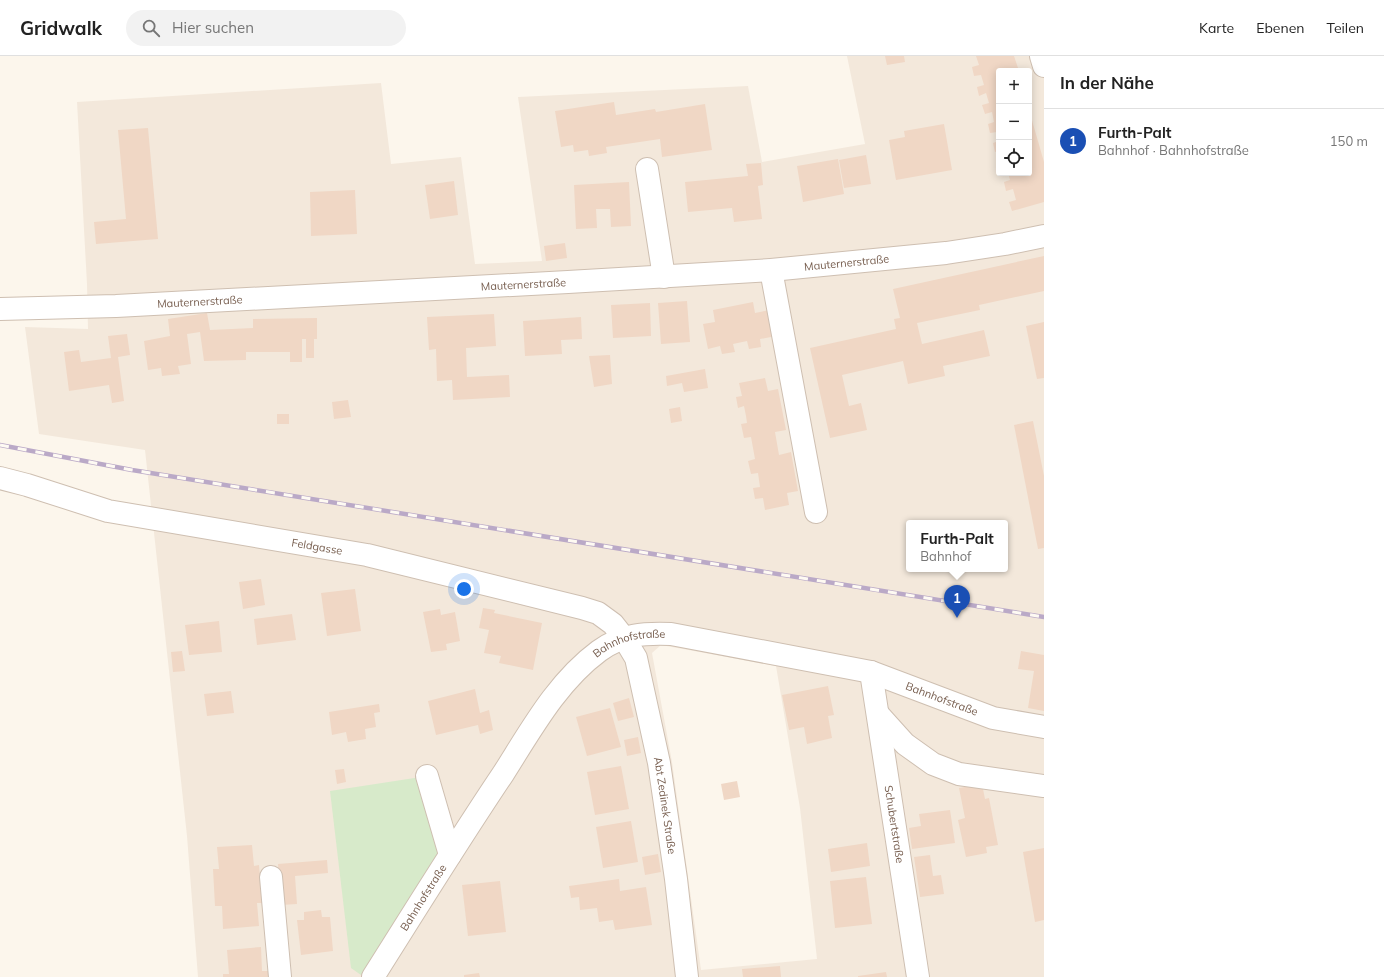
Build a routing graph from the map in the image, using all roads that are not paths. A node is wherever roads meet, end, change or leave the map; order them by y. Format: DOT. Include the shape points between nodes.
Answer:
graph roads {
  1 [pos="1041,56"];
  2 [pos="1044,66"];
  3 [pos="648,169"];
  4 [pos="1044,236"];
  5 [pos="771,270"];
  6 [pos="664,277"];
  7 [pos="0,309"];
  8 [pos="0,478"];
  9 [pos="816,512"];
  10 [pos="624,638"];
  11 [pos="871,672"];
  12 [pos="878,714"];
  13 [pos="1044,727"];
  14 [pos="427,776"];
  15 [pos="1044,786"];
  16 [pos="450,855"];
  17 [pos="271,877"];
  18 [pos="280,977"];
  19 [pos="372,977"];
  20 [pos="687,977"];
  21 [pos="918,977"];
  1 -- 2 [label="street"];
  3 -- 6 [label="street"];
  4 -- 5 [label="street, Mauternerstraße" via="946,253"];
  5 -- 6 [label="street, Mauternerstraße"];
  5 -- 9 [label="street"];
  6 -- 7 [label="street, Mauternerstraße" via="116,306"];
  8 -- 10 [label="street, Feldgasse" via="108,511 366,555 582,608 598,613 613,624"];
  10 -- 11 [label="street, Bahnhofstraße" via="645,633 671,634"];
  10 -- 16 [label="street, Bahnhofstraße" via="600,650 571,675 546,707"];
  10 -- 20 [label="street, Abt Zedinek Straße" via="636,658 659,763"];
  11 -- 12 [label="street, Schubertstraße"];
  11 -- 13 [label="street, Bahnhofstraße" via="993,718"];
  12 -- 15 [label="street" via="905,744 933,764 959,774"];
  12 -- 21 [label="street, Schubertstraße"];
  14 -- 16 [label="street"];
  16 -- 19 [label="street, Bahnhofstraße"];
  17 -- 18 [label="street"];
}
